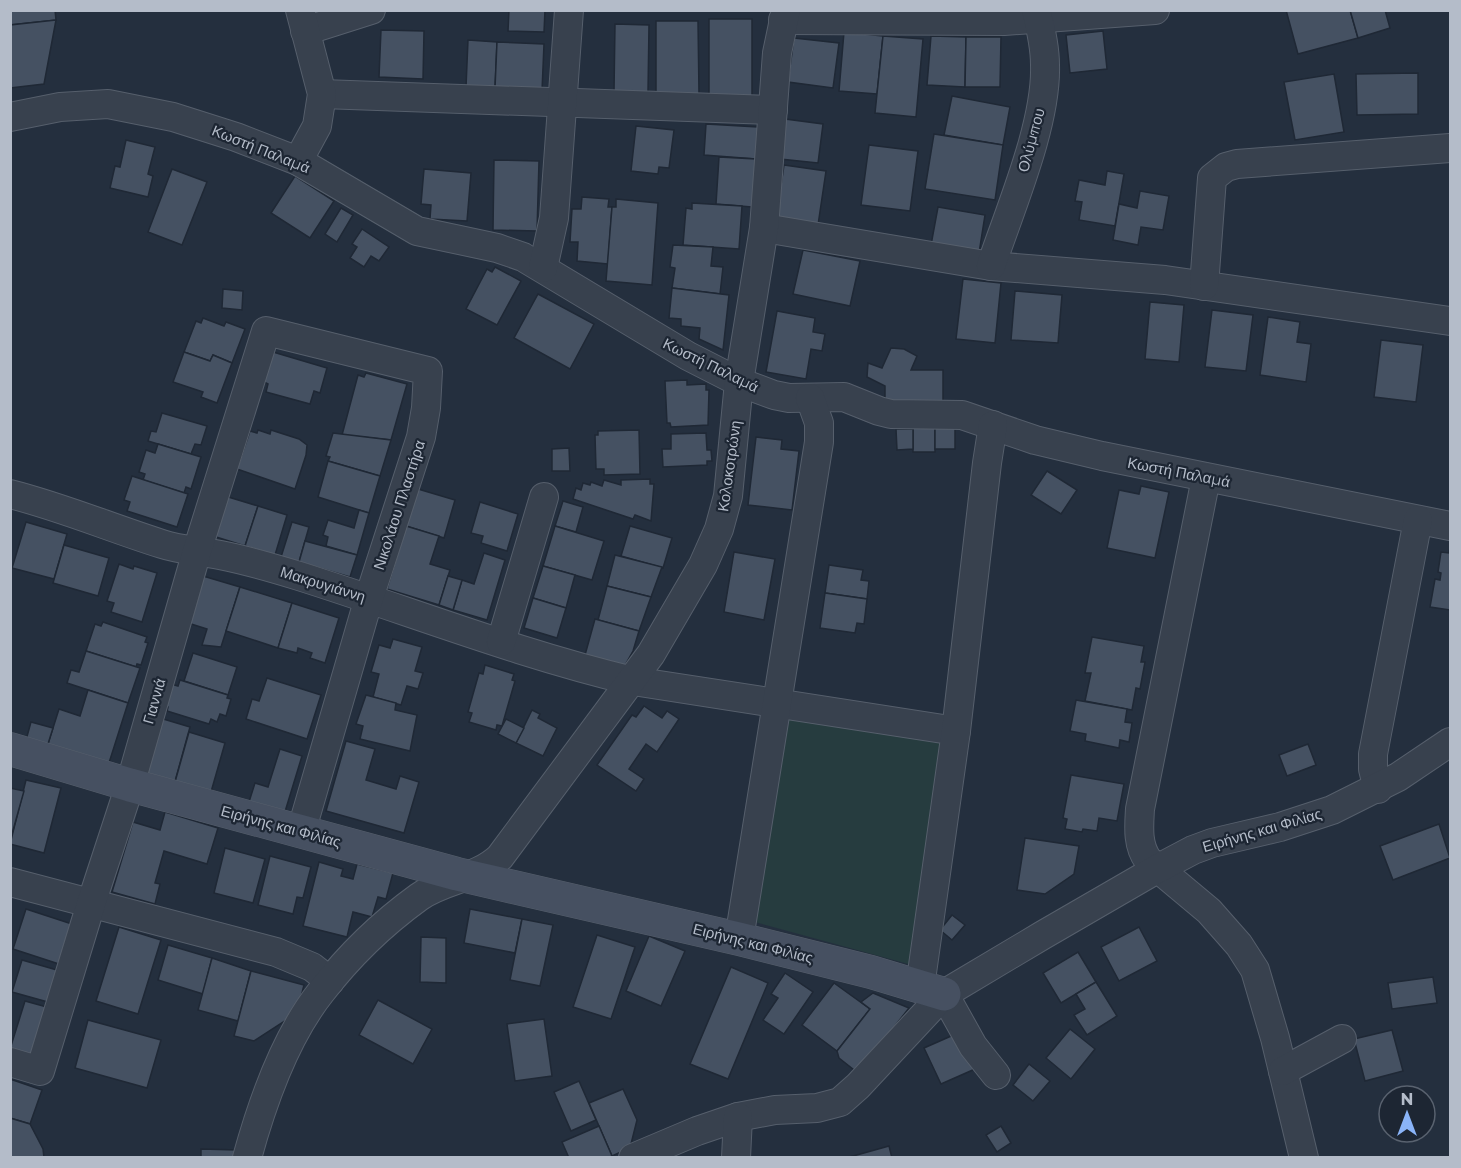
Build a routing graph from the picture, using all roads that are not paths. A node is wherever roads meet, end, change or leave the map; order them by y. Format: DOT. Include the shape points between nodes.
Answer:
graph roads {
  1 [pos="371,10"];
  2 [pos="569,10"];
  3 [pos="1155,10"];
  4 [pos="784,15"];
  5 [pos="1038,15"];
  6 [pos="303,21"];
  7 [pos="322,94"];
  8 [pos="562,103"];
  9 [pos="773,110"];
  10 [pos="10,117"];
  11 [pos="1450,148"];
  12 [pos="298,161"];
  13 [pos="764,228"];
  14 [pos="991,266"];
  15 [pos="543,268"];
  16 [pos="1204,286"];
  17 [pos="1450,321"];
  18 [pos="266,331"];
  19 [pos="739,382"];
  20 [pos="810,398"];
  21 [pos="993,425"];
  22 [pos="1206,478"];
  23 [pos="10,494"];
  24 [pos="544,497"];
  25 [pos="1418,520"];
  26 [pos="1450,526"];
  27 [pos="197,551"];
  28 [pos="369,598"];
  29 [pos="501,642"];
  30 [pos="633,681"];
  31 [pos="778,703"];
  32 [pos="956,731"];
  33 [pos="1450,742"];
  34 [pos="10,749"];
  35 [pos="129,785"];
  36 [pos="1378,789"];
  37 [pos="301,832"];
  38 [pos="1157,869"];
  39 [pos="469,877"];
  40 [pos="10,882"];
  41 [pos="91,904"];
  42 [pos="739,939"];
  43 [pos="330,981"];
  44 [pos="932,991"];
  45 [pos="1342,1039"];
  46 [pos="10,1062"];
  47 [pos="1283,1071"];
  48 [pos="996,1075"];
  49 [pos="738,1117"];
  50 [pos="247,1158"];
  51 [pos="633,1158"];
  52 [pos="736,1158"];
  53 [pos="1304,1158"];
  1 -- 6 [label="street"];
  2 -- 8 [label="street"];
  3 -- 5 [label="street"];
  4 -- 5 [label="street" via="970,22"];
  4 -- 9 [label="street, Κολοκοτρώνη"];
  5 -- 14 [label="street, Ολύμπου" via="1046,68 1039,113"];
  6 -- 7 [label="street"];
  7 -- 8 [label="street"];
  7 -- 12 [label="street" via="317,126"];
  8 -- 9 [label="street"];
  8 -- 15 [label="street" via="554,218"];
  9 -- 13 [label="street, Κολοκοτρώνη"];
  10 -- 12 [label="street, Κωστή Παλαμά" via="86,105 123,105 205,126"];
  11 -- 16 [label="street" via="1237,164 1217,172 1212,178"];
  12 -- 15 [label="street, Κωστή Παλαμά" via="417,231 503,250"];
  13 -- 14 [label="street"];
  13 -- 19 [label="street, Κολοκοτρώνη"];
  14 -- 16 [label="street"];
  15 -- 19 [label="street, Κωστή Παλαμά" via="656,338"];
  16 -- 17 [label="street"];
  18 -- 27 [label="street, Γιαννιά"];
  18 -- 28 [label="street, Νικολάου Πλαστήρα" via="428,370 420,437"];
  19 -- 20 [label="street, Κωστή Παλαμά" via="780,397"];
  19 -- 30 [label="street, Κολοκοτρώνη" via="728,496 719,529 678,612"];
  20 -- 21 [label="street, Κωστή Παλαμά" via="844,397 886,413 962,415"];
  20 -- 31 [label="street" via="819,423 819,442"];
  21 -- 22 [label="street, Κωστή Παλαμά" via="1035,440"];
  21 -- 32 [label="street"];
  22 -- 25 [label="street, Κωστή Παλαμά"];
  22 -- 38 [label="street" via="1140,809 1142,848"];
  23 -- 27 [label="street, Μακρυγιάννη" via="164,545"];
  24 -- 29 [label="street"];
  25 -- 26 [label="street, Κωστή Παλαμά"];
  25 -- 36 [label="street" via="1373,754"];
  27 -- 28 [label="street, Μακρυγιάννη" via="241,559"];
  27 -- 35 [label="street, Γιαννιά"];
  28 -- 29 [label="street, Μακρυγιάννη"];
  28 -- 37 [label="street, Νικολάου Πλαστήρα"];
  29 -- 30 [label="street, Μακρυγιάννη"];
  30 -- 31 [label="street, Μακρυγιάννη"];
  30 -- 39 [label="street, Κολοκοτρώνη" via="500,857"];
  31 -- 32 [label="street, Μακρυγιάννη"];
  31 -- 42 [label="street"];
  32 -- 44 [label="street"];
  33 -- 36 [label="street, Ειρήνης και Φιλίας"];
  34 -- 35 [label="street, Ειρήνης και Φιλίας"];
  35 -- 37 [label="street, Ειρήνης και Φιλίας"];
  35 -- 41 [label="street, Γιαννιά"];
  36 -- 38 [label="street, Ειρήνης και Φιλίας" via="1311,818 1203,846"];
  37 -- 39 [label="street, Ειρήνης και Φιλίας"];
  38 -- 44 [label="street, Ειρήνης και Φιλίας"];
  38 -- 47 [label="street" via="1209,911 1245,953 1259,980"];
  39 -- 42 [label="street, Ειρήνης και Φιλίας"];
  39 -- 43 [label="street, Κολοκοτρώνη" via="427,892 408,905"];
  40 -- 41 [label="street"];
  41 -- 43 [label="street" via="276,952 312,967"];
  41 -- 46 [label="street, Γιαννιά" via="40,1071"];
  42 -- 44 [label="street, Ειρήνης και Φιλίας"];
  43 -- 50 [label="street, Κολοκοτρώνη" via="291,1040"];
  44 -- 48 [label="street"];
  44 -- 49 [label="street" via="858,1086 840,1102"];
  45 -- 47 [label="street"];
  47 -- 53 [label="street"];
  49 -- 51 [label="street"];
  49 -- 52 [label="street"];
}
